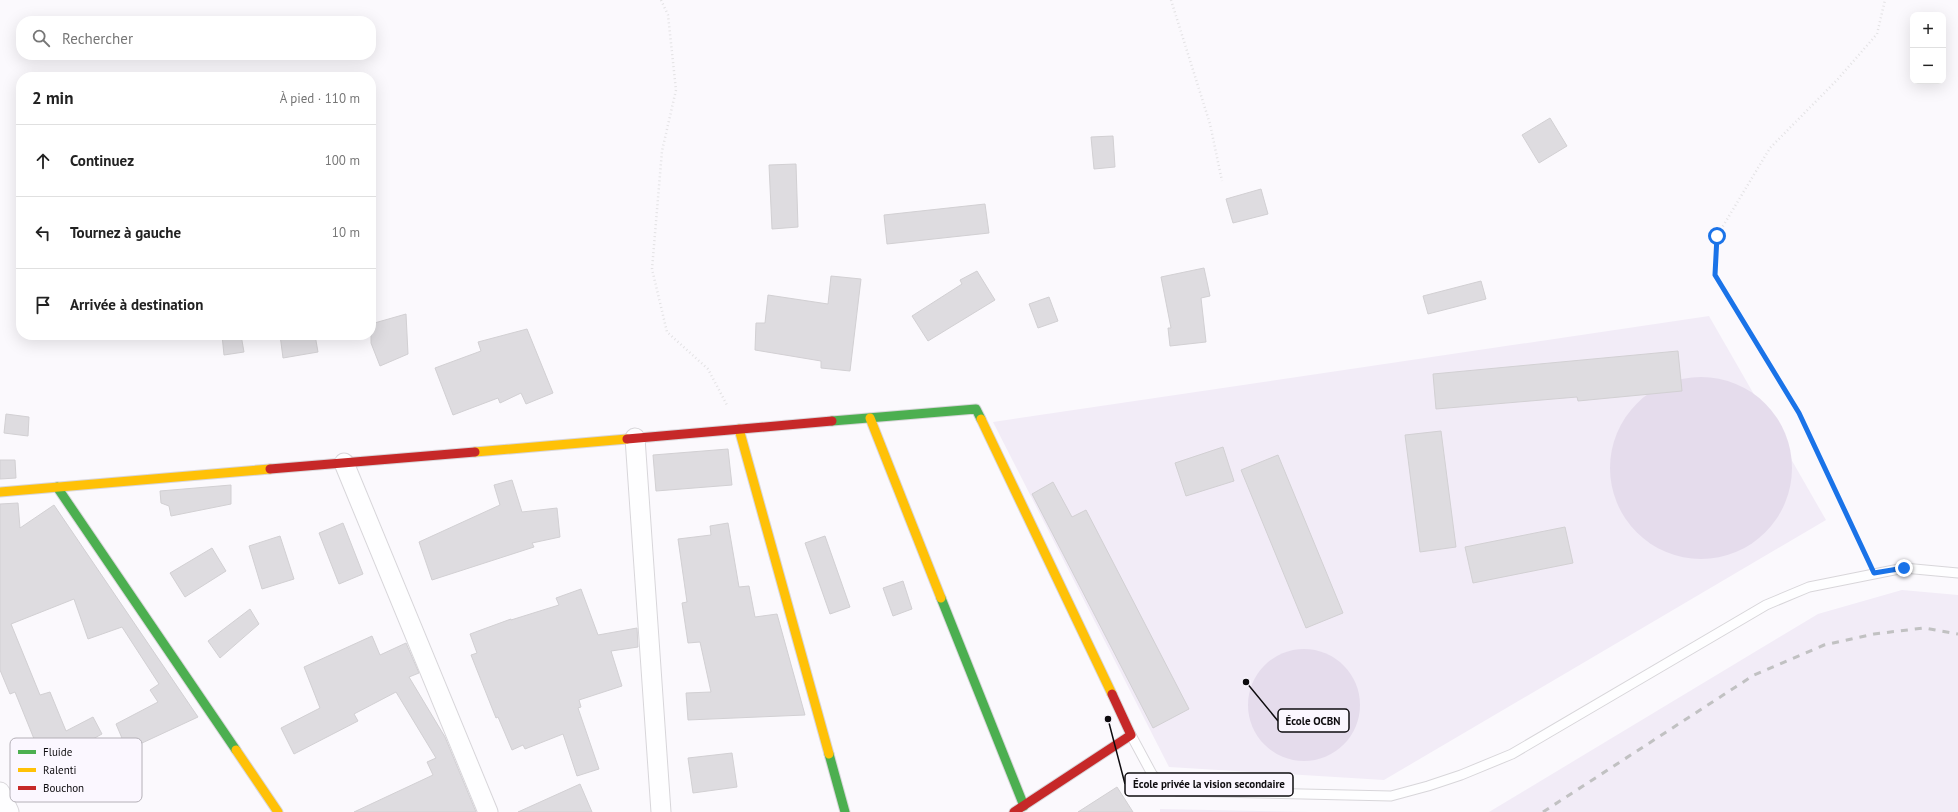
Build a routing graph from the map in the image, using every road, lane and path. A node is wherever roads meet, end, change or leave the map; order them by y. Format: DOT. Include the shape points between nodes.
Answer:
graph roads {
  1 [pos="660,0"];
  2 [pos="1171,0"];
  3 [pos="1885,0"];
  4 [pos="1222,181"];
  5 [pos="870,418"];
  6 [pos="739,429"];
  7 [pos="634,438"];
  8 [pos="344,463"];
  9 [pos="57,487"];
  10 [pos="0,492"];
  11 [pos="1874,573"];
  12 [pos="1958,573"];
  13 [pos="1132,736"];
  14 [pos="0,792"];
  15 [pos="1024,806"];
  16 [pos="9,812"];
  17 [pos="278,812"];
  18 [pos="488,812"];
  19 [pos="661,812"];
  20 [pos="845,812"];
  21 [pos="1014,812"];
  1 -- 6 [label="path" via="668,15 676,90 662,151 652,269 667,332 708,369"];
  2 -- 4 [label="path" via="1210,124"];
  3 -- 11 [label="path" via="1877,34 1837,80 1770,148 1717,236 1715,275 1799,413"];
  5 -- 6 [label="street"];
  5 -- 13 [label="street" via="976,409"];
  5 -- 15 [label="street"];
  6 -- 7 [label="street"];
  6 -- 20 [label="street"];
  7 -- 8 [label="street"];
  7 -- 19 [label="street"];
  8 -- 9 [label="street"];
  8 -- 18 [label="street"];
  9 -- 10 [label="street"];
  9 -- 17 [label="street"];
  11 -- 12 [label="lane" via="1904,568"];
  11 -- 13 [label="lane" via="1809,587 1766,605 1512,754 1461,775 1391,796 1177,791 1163,786 1152,774"];
  13 -- 15 [label="street"];
  14 -- 16 [label="street"];
  15 -- 21 [label="street"];
}
